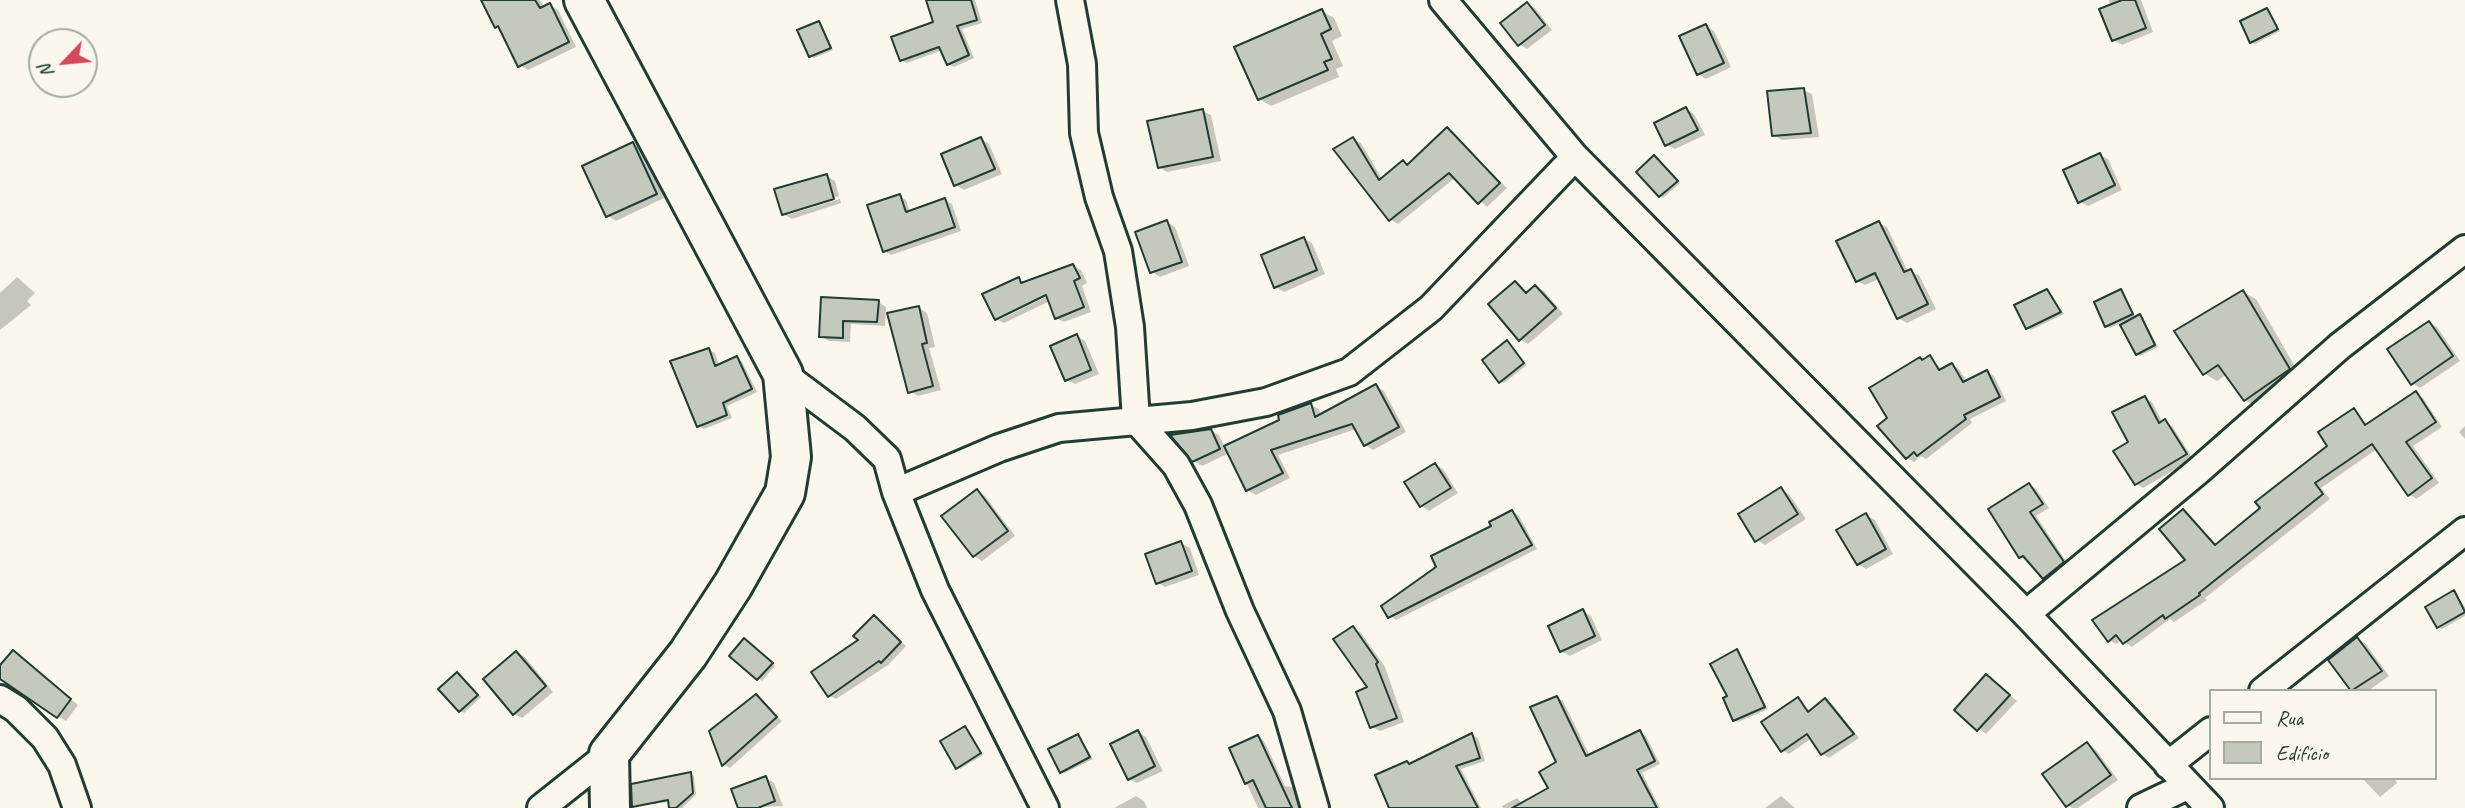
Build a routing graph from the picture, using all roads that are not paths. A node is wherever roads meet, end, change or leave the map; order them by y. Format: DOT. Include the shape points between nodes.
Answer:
graph roads {
  1 [pos="584,0"];
  2 [pos="1070,0"];
  3 [pos="1443,0"];
  4 [pos="1575,157"];
  5 [pos="2465,249"];
  6 [pos="783,374"];
  7 [pos="1136,420"];
  8 [pos="896,492"];
  9 [pos="2465,531"];
  10 [pos="2026,614"];
  11 [pos="2266,689"];
  12 [pos="0,699"];
  13 [pos="2210,733"];
  14 [pos="609,754"];
  15 [pos="2168,765"];
  16 [pos="2187,786"];
  17 [pos="77,808"];
  18 [pos="541,808"];
  19 [pos="610,808"];
  20 [pos="1045,808"];
  21 [pos="1315,808"];
  22 [pos="2141,808"];
  23 [pos="2210,808"];
  1 -- 6 [label="street"];
  2 -- 7 [label="street" via="1082,64 1084,133 1118,251 1130,327"];
  3 -- 4 [label="street"];
  4 -- 7 [label="street" via="1431,308 1349,372 1266,402 1192,416"];
  4 -- 10 [label="street"];
  5 -- 10 [label="street" via="2340,346"];
  6 -- 8 [label="street" via="855,428 887,459"];
  6 -- 14 [label="street" via="791,457 785,493 688,654"];
  7 -- 8 [label="street" via="1059,428"];
  7 -- 21 [label="street" via="1176,465 1198,505 1287,711"];
  8 -- 20 [label="street" via="935,590"];
  9 -- 11 [label="street"];
  10 -- 15 [label="street"];
  12 -- 17 [label="street" via="45,738 62,765"];
  13 -- 15 [label="street"];
  14 -- 18 [label="street"];
  14 -- 19 [label="street"];
  15 -- 16 [label="street"];
  16 -- 22 [label="street"];
  16 -- 23 [label="street"];
}
